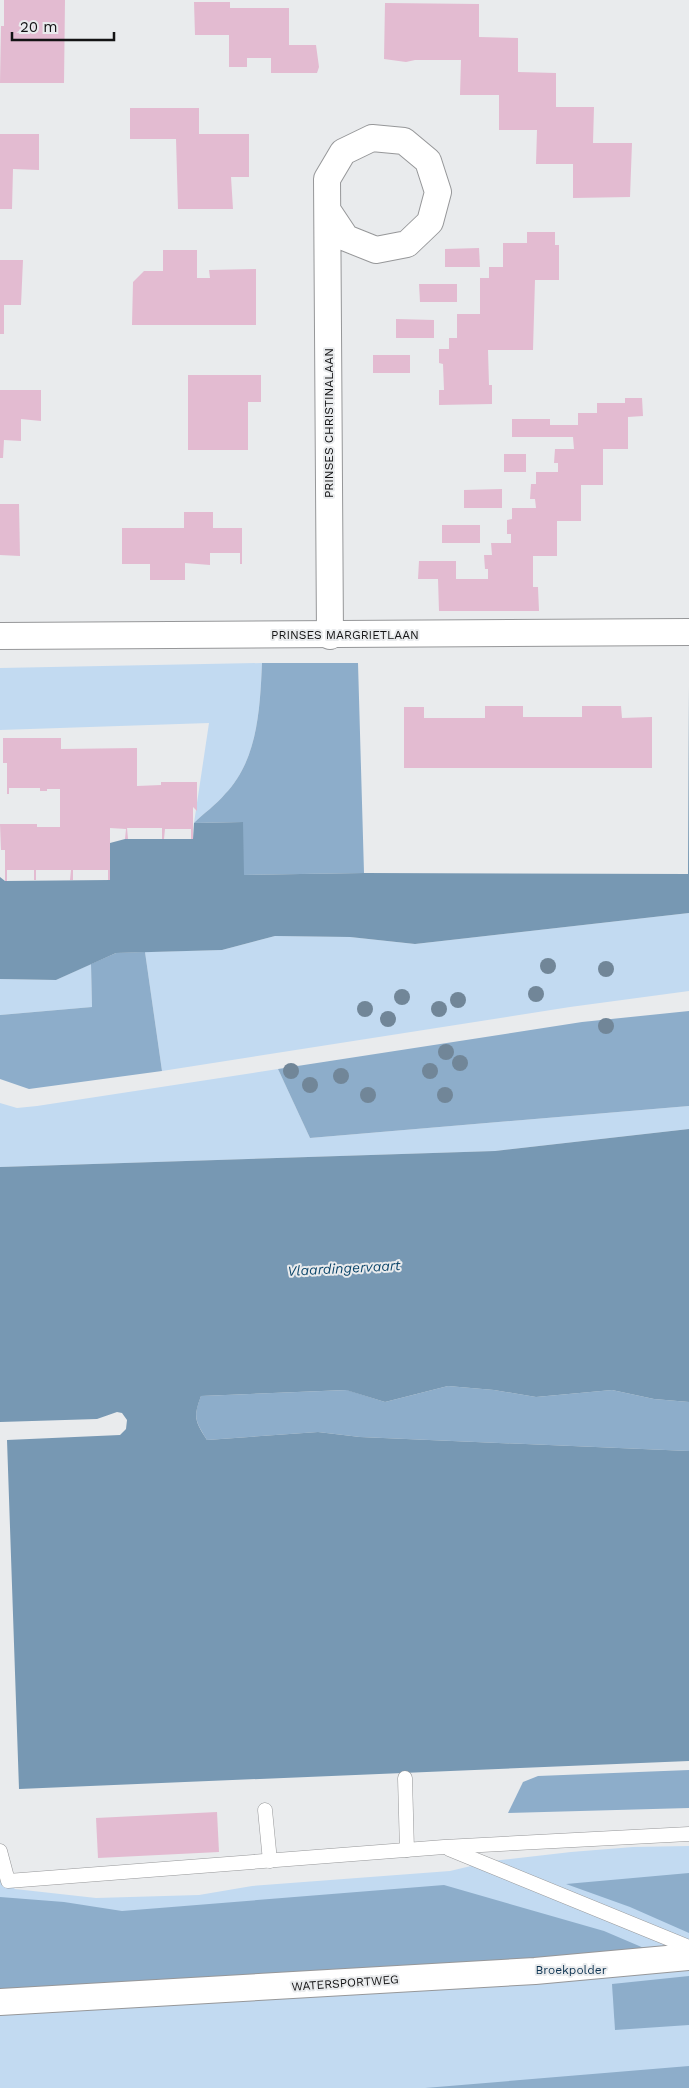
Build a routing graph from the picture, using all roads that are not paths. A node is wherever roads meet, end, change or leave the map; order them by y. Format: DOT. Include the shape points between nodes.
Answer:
graph roads {
  1 [pos="328,211"];
  2 [pos="689,632"];
  3 [pos="0,636"];
  4 [pos="330,636"];
  5 [pos="405,1778"];
  6 [pos="265,1810"];
  7 [pos="689,1834"];
  8 [pos="444,1847"];
  9 [pos="407,1850"];
  10 [pos="0,1851"];
  11 [pos="270,1861"];
  12 [pos="689,1948"];
  13 [pos="689,1957"];
  14 [pos="0,2002"];
  1 -- 1 [label="street, PRINSES CHRISTINALAAN" via="346,238 376,250 407,244 430,222 438,192 428,161 404,141 372,138 343,152 327,179"];
  1 -- 4 [label="street, PRINSES CHRISTINALAAN"];
  2 -- 4 [label="street, PRINSES MARGRIETLAAN"];
  3 -- 4 [label="street, PRINSES MARGRIETLAAN"];
  5 -- 9 [label="lane"];
  6 -- 11 [label="lane"];
  7 -- 8 [label="lane"];
  8 -- 9 [label="lane"];
  8 -- 12 [label="lane"];
  9 -- 11 [label="lane"];
  10 -- 11 [label="lane" via="8,1881"];
  13 -- 14 [label="street, WATERSPORTWEG" via="535,1971"];
}
